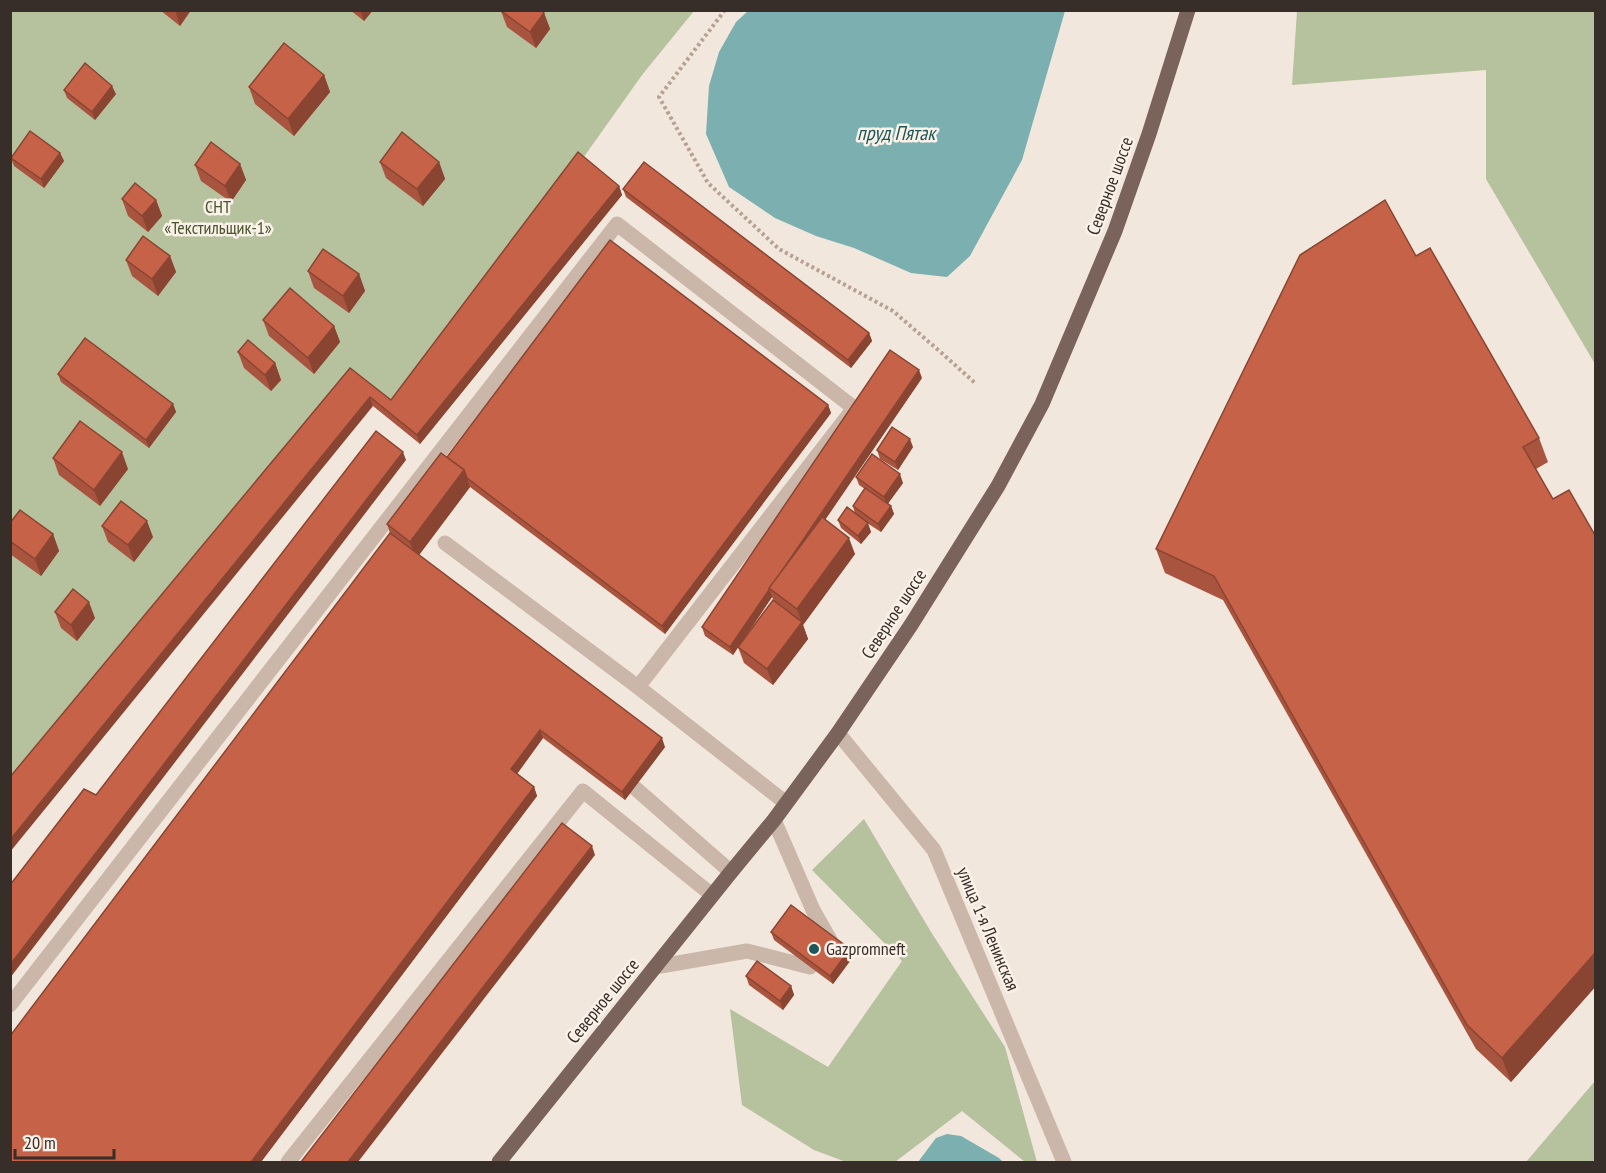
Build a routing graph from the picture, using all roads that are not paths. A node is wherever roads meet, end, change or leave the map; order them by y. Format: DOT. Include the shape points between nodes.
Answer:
graph roads {
  1 [pos="1188,10"];
  2 [pos="445,543"];
  3 [pos="638,687"];
  4 [pos="838,733"];
  5 [pos="635,788"];
  6 [pos="786,803"];
  7 [pos="774,820"];
  8 [pos="731,872"];
  9 [pos="712,895"];
  10 [pos="655,967"];
  11 [pos="10,1005"];
  12 [pos="288,1162"];
  13 [pos="499,1162"];
  14 [pos="1064,1162"];
  1 -- 4 [label="main road, Северное шоссе" via="1115,231 1042,404 998,486"];
  2 -- 3 [label="street"];
  3 -- 6 [label="street"];
  3 -- 11 [label="street" via="854,408 617,224"];
  4 -- 6 [label="main road, Северное шоссе"];
  4 -- 14 [label="street, улица 1-я Ленинская" via="934,850"];
  5 -- 8 [label="street"];
  6 -- 7 [label="main road, Северное шоссе"];
  7 -- 8 [label="main road, Северное шоссе"];
  7 -- 10 [label="street" via="830,940 810,967 747,951"];
  8 -- 9 [label="main road, Северное шоссе"];
  9 -- 10 [label="main road, Северное шоссе"];
  9 -- 12 [label="street" via="583,792"];
  10 -- 13 [label="main road, Северное шоссе"];
}
